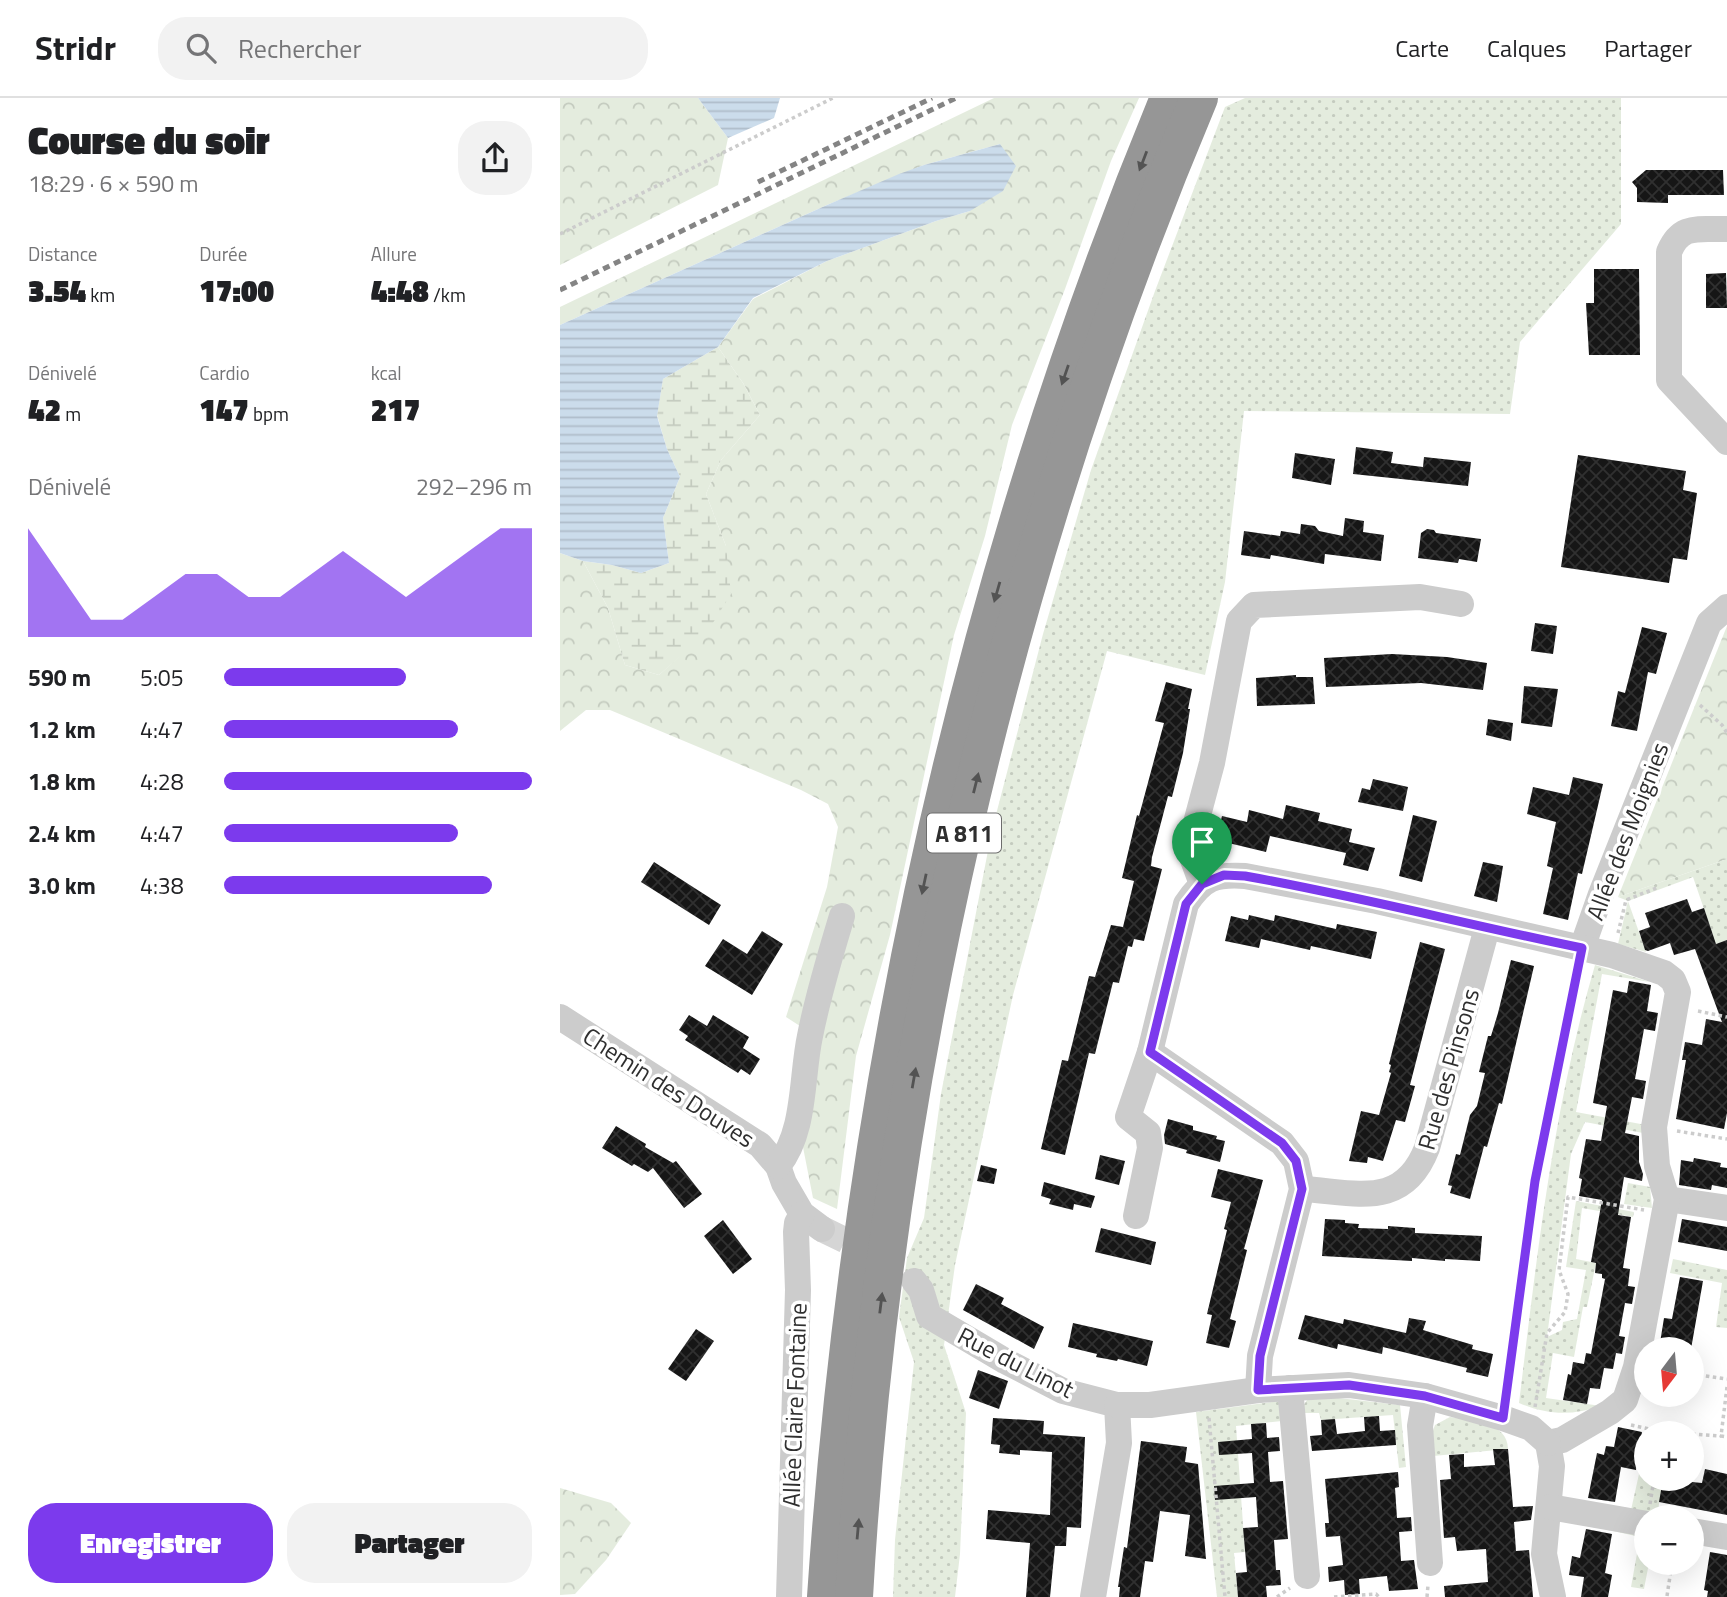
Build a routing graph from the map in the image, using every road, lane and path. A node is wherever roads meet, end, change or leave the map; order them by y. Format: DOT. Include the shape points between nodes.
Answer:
graph roads {
  1 [pos="833,98"];
  2 [pos="1169,98"];
  3 [pos="1199,98"];
  4 [pos="1727,229"];
  5 [pos="560,234"];
  6 [pos="1727,442"];
  7 [pos="1461,604"];
  8 [pos="1718,615"];
  9 [pos="1682,689"];
  10 [pos="1727,733"];
  11 [pos="1202,884"];
  12 [pos="1659,887"];
  13 [pos="842,916"];
  14 [pos="1487,928"];
  15 [pos="1582,948"];
  16 [pos="1612,955"];
  17 [pos="1675,1007"];
  18 [pos="560,1017"];
  19 [pos="1727,1017"];
  20 [pos="1150,1052"];
  21 [pos="1654,1128"];
  22 [pos="1727,1139"];
  23 [pos="778,1166"];
  24 [pos="1302,1189"];
  25 [pos="1665,1206"];
  26 [pos="1727,1208"];
  27 [pos="1136,1216"];
  28 [pos="812,1222"];
  29 [pos="914,1281"];
  30 [pos="1704,1376"];
  31 [pos="1727,1379"];
  32 [pos="1727,1387"];
  33 [pos="1290,1388"];
  34 [pos="1258,1390"];
  35 [pos="1425,1396"];
  36 [pos="1207,1397"];
  37 [pos="1117,1405"];
  38 [pos="1610,1412"];
  39 [pos="1503,1418"];
  40 [pos="1634,1425"];
  41 [pos="1704,1435"];
  42 [pos="1540,1436"];
  43 [pos="1721,1436"];
  44 [pos="1727,1437"];
  45 [pos="1549,1507"];
  46 [pos="1634,1513"];
  47 [pos="1704,1533"];
  48 [pos="1727,1537"];
  49 [pos="1430,1563"];
  50 [pos="1671,1575"];
  51 [pos="1307,1576"];
  52 [pos="789,1597"];
  53 [pos="826,1597"];
  54 [pos="854,1597"];
  55 [pos="1093,1597"];
  56 [pos="1225,1597"];
  57 [pos="1334,1597"];
  58 [pos="1379,1597"];
  59 [pos="1553,1597"];
  60 [pos="1668,1597"];
  1 -- 5 [label="path"];
  2 -- 53 [label="highway, A 811, one-way" via="1104,262 1039,454 989,620 934,836 864,1214 838,1433"];
  54 -- 3 [label="highway, A 811, one-way" via="869,1405 892,1222 919,1050 959,852 1008,657 1060,478 1143,239"];
  4 -- 6 [label="street" via="1686,231 1675,237 1669,252 1669,380"];
  7 -- 11 [label="street" via="1420,597 1254,605 1239,621 1212,762 1189,849"];
  8 -- 9 [label="street, Allée des Moignies"];
  9 -- 10 [label="path"];
  9 -- 15 [label="street, Allée des Moignies"];
  11 -- 14 [label="street" via="1224,875 1245,876"];
  11 -- 20 [label="street" via="1186,904"];
  12 -- 16 [label="path" via="1626,900"];
  13 -- 23 [label="street" via="809,1038 796,1129"];
  14 -- 15 [label="street"];
  14 -- 24 [label="street, Rue des Pinsons" via="1420,1165 1396,1189 1378,1194"];
  15 -- 16 [label="street"];
  15 -- 39 [label="path, Allée des Moignies" via="1535,1181"];
  16 -- 17 [label="street" via="1664,973 1678,992"];
  17 -- 19 [label="path"];
  17 -- 21 [label="street"];
  18 -- 23 [label="street, Chemin des Douves" via="760,1144"];
  20 -- 24 [label="street" via="1282,1143 1296,1161"];
  20 -- 27 [label="street" via="1128,1117 1148,1133 1150,1148"];
  21 -- 22 [label="path"];
  21 -- 25 [label="street"];
  23 -- 28 [label="street, Chemin des Douves" via="784,1183"];
  24 -- 34 [label="street" via="1260,1356"];
  25 -- 26 [label="street"];
  25 -- 38 [label="street" via="1636,1367 1625,1400"];
  25 -- 42 [label="path" via="1568,1198 1559,1270 1568,1294 1565,1312 1547,1333"];
  28 -- 52 [label="street, Allée Claire Fontaine" via="797,1223 796,1232"];
  29 -- 37 [label="street, Rue du Linot" via="929,1316 1063,1391"];
  30 -- 31 [label="path"];
  32 -- 43 [label="path"];
  33 -- 34 [label="street, Rue du Linot"];
  33 -- 35 [label="street, Rue du Linot" via="1349,1385"];
  33 -- 51 [label="street"];
  34 -- 36 [label="street, Rue du Linot"];
  35 -- 39 [label="street, Rue du Linot"];
  35 -- 49 [label="street" via="1420,1426"];
  36 -- 37 [label="street, Rue du Linot"];
  36 -- 56 [label="path"];
  37 -- 55 [label="street" via="1119,1443"];
  38 -- 40 [label="path" via="1619,1422"];
  38 -- 42 [label="street" via="1562,1440"];
  39 -- 42 [label="street, Rue du Linot"];
  41 -- 43 [label="path"];
  42 -- 45 [label="street" via="1552,1466"];
  43 -- 44 [label="path"];
  45 -- 46 [label="street"];
  45 -- 59 [label="street" via="1544,1554"];
  47 -- 48 [label="street"];
  50 -- 60 [label="path"];
  57 -- 58 [label="path"];
}
